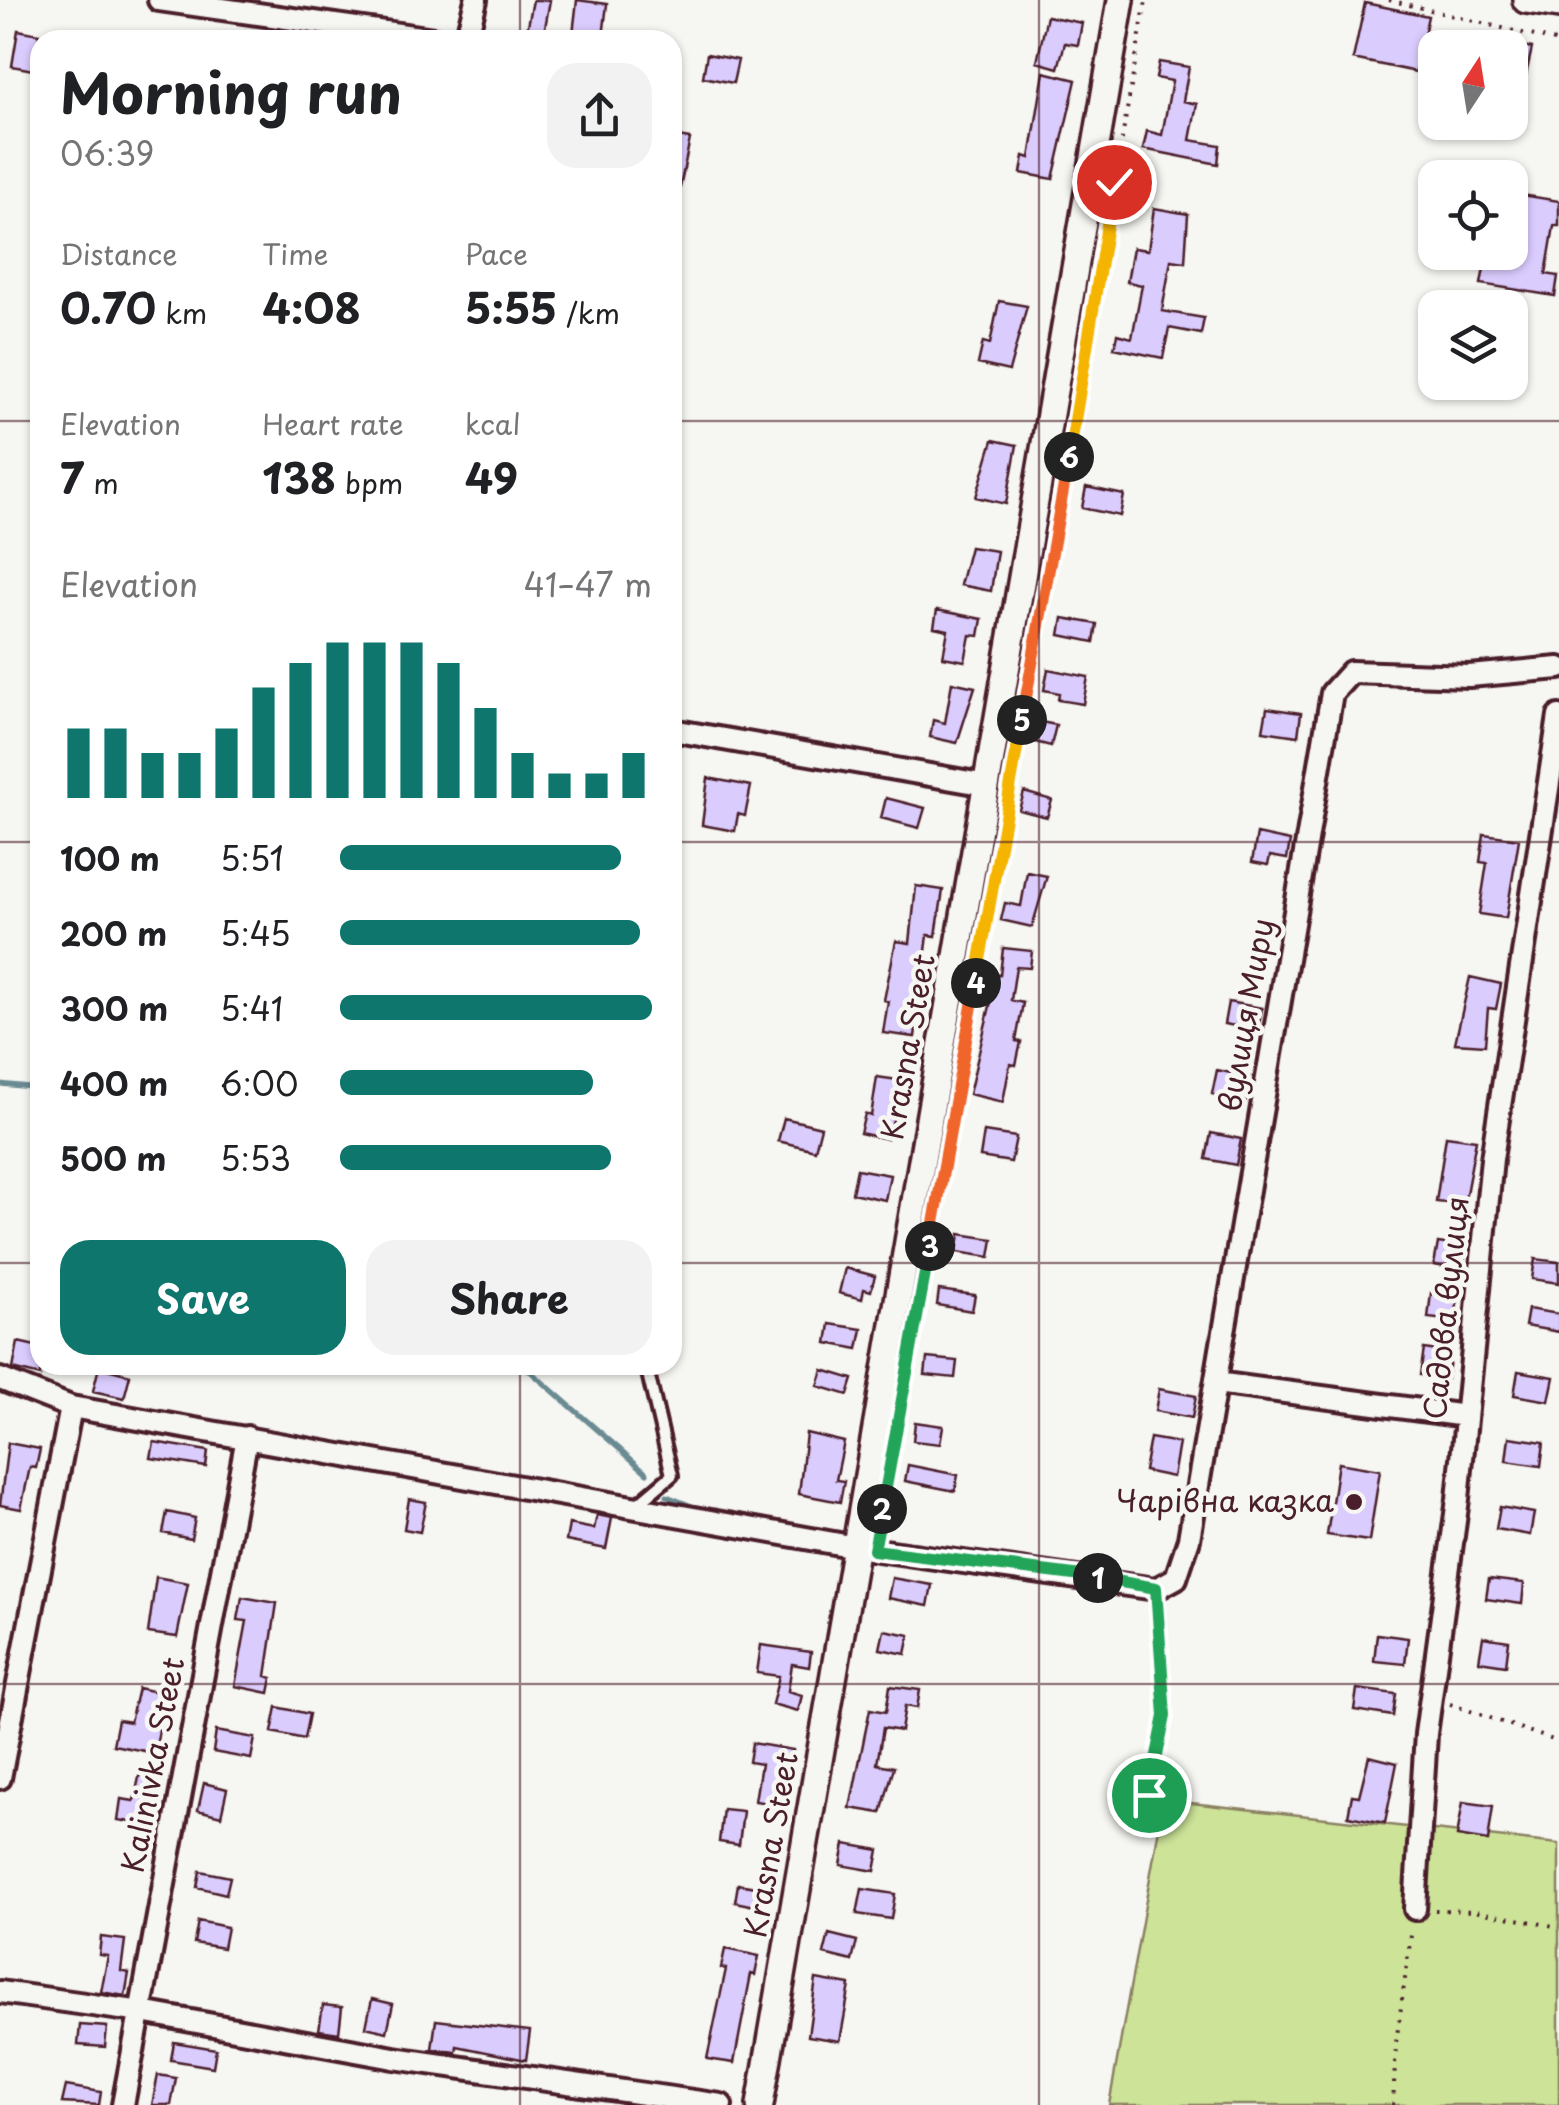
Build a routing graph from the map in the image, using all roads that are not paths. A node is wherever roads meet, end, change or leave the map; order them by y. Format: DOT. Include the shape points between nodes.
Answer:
graph roads {
  1 [pos="159,0"];
  2 [pos="476,0"];
  3 [pos="1122,0"];
  4 [pos="1526,0"];
  5 [pos="1559,4"];
  6 [pos="370,30"];
  7 [pos="468,30"];
  8 [pos="1559,668"];
  9 [pos="1559,716"];
  10 [pos="682,732"];
  11 [pos="987,785"];
  12 [pos="1551,833"];
  13 [pos="648,1375"];
  14 [pos="0,1379"];
  15 [pos="1216,1383"];
  16 [pos="70,1407"];
  17 [pos="1466,1416"];
  18 [pos="248,1436"];
  19 [pos="634,1508"];
  20 [pos="856,1548"];
  21 [pos="0,1778"];
  22 [pos="1415,1909"];
  23 [pos="0,1992"];
  24 [pos="142,2012"];
  25 [pos="123,2105"];
  26 [pos="721,2105"];
  27 [pos="760,2105"];
  1 -- 6 [label="street"];
  2 -- 7 [label="street"];
  3 -- 11 [label="street, Krasna Steet"];
  4 -- 5 [label="street"];
  8 -- 15 [label="street, вулиця Миру" via="1470,676 1352,672 1332,693"];
  9 -- 12 [label="street, Садова вулиця"];
  10 -- 11 [label="street"];
  11 -- 20 [label="street, Krasna Steet"];
  12 -- 17 [label="street, Садова вулиця" via="1492,1159"];
  13 -- 19 [label="lane" via="672,1475"];
  14 -- 16 [label="street"];
  15 -- 17 [label="street"];
  15 -- 20 [label="street, вулиця Миру" via="1190,1539 1176,1578 1156,1588"];
  16 -- 18 [label="street"];
  16 -- 21 [label="street"];
  17 -- 22 [label="street, Садова вулиця" via="1431,1698"];
  18 -- 19 [label="street"];
  18 -- 24 [label="street, Kalinivka Steet"];
  19 -- 20 [label="street"];
  20 -- 27 [label="street, Krasna Steet"];
  23 -- 24 [label="street"];
  24 -- 25 [label="street, Kalinivka Steet"];
  24 -- 26 [label="street" via="394,2058"];
}
